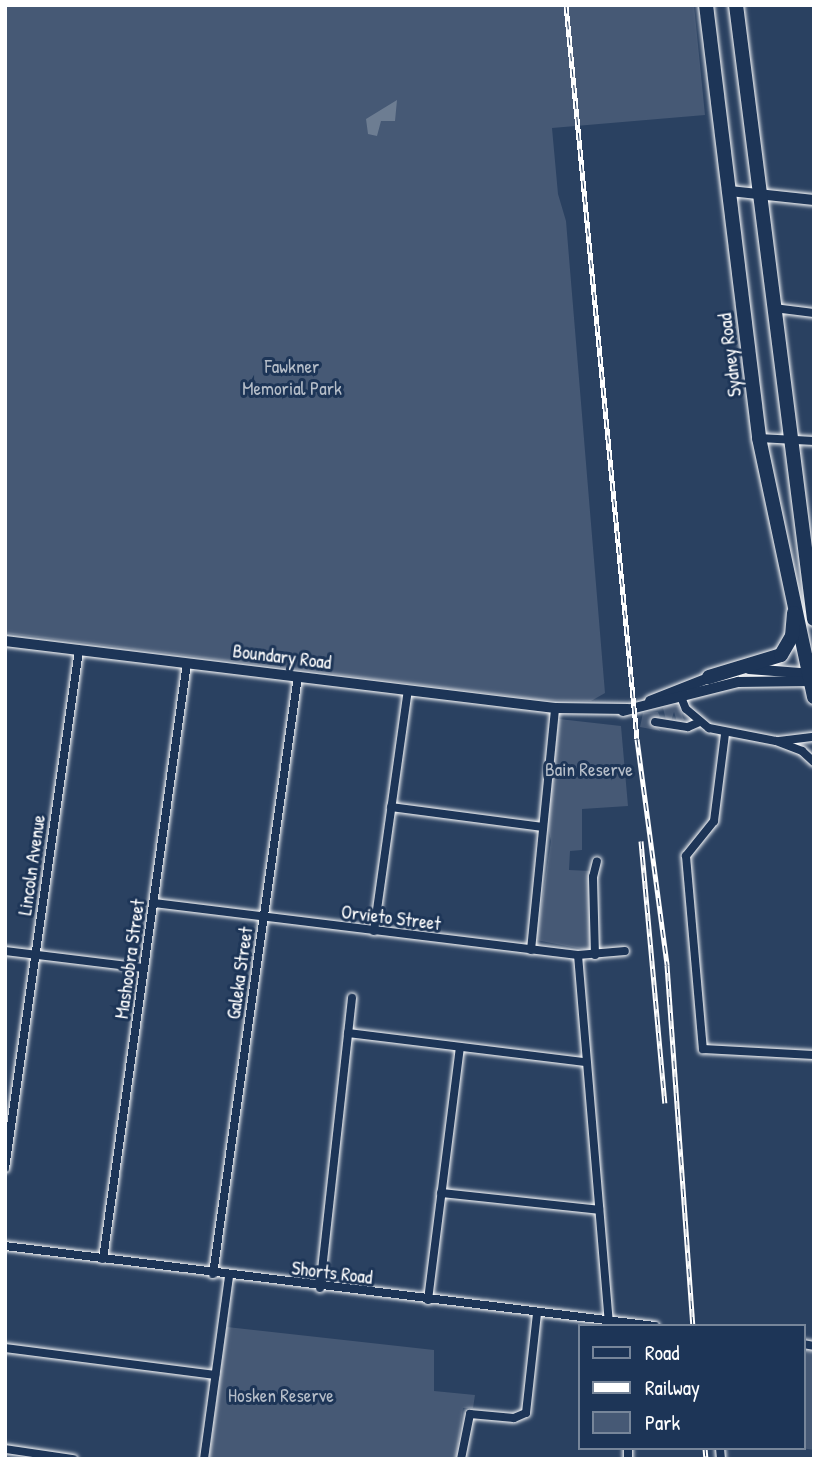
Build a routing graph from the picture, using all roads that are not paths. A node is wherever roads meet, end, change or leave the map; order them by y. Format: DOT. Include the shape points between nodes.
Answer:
graph roads {
  1 [pos="706,5"];
  2 [pos="736,5"];
  3 [pos="730,191"];
  4 [pos="760,194"];
  5 [pos="814,200"];
  6 [pos="774,308"];
  7 [pos="814,313"];
  8 [pos="789,437"];
  9 [pos="758,438"];
  10 [pos="814,441"];
  11 [pos="794,592"];
  12 [pos="814,619"];
  13 [pos="5,641"];
  14 [pos="79,650"];
  15 [pos="187,663"];
  16 [pos="298,676"];
  17 [pos="709,677"];
  18 [pos="812,681"];
  19 [pos="408,690"];
  20 [pos="683,692"];
  21 [pos="555,708"];
  22 [pos="696,718"];
  23 [pos="655,722"];
  24 [pos="725,734"];
  25 [pos="814,737"];
  26 [pos="776,741"];
  27 [pos="814,762"];
  28 [pos="391,807"];
  29 [pos="542,827"];
  30 [pos="597,861"];
  31 [pos="153,903"];
  32 [pos="264,917"];
  33 [pos="374,931"];
  34 [pos="531,950"];
  35 [pos="5,951"];
  36 [pos="625,951"];
  37 [pos="36,955"];
  38 [pos="578,955"];
  39 [pos="595,955"];
  40 [pos="144,968"];
  41 [pos="352,998"];
  42 [pos="348,1033"];
  43 [pos="460,1048"];
  44 [pos="814,1055"];
  45 [pos="584,1062"];
  46 [pos="5,1168"];
  47 [pos="441,1193"];
  48 [pos="598,1210"];
  49 [pos="5,1246"];
  50 [pos="103,1259"];
  51 [pos="213,1274"];
  52 [pos="229,1276"];
  53 [pos="320,1288"];
  54 [pos="428,1300"];
  55 [pos="537,1313"];
  56 [pos="609,1321"];
  57 [pos="628,1324"];
  58 [pos="5,1348"];
  59 [pos="215,1375"];
  60 [pos="5,1450"];
  61 [pos="24,1456"];
  62 [pos="73,1459"];
  63 [pos="204,1459"];
  64 [pos="461,1459"];
  1 -- 3 [label="highway, Sydney Road"];
  2 -- 4 [label="highway"];
  3 -- 4 [label="main road"];
  3 -- 9 [label="highway, Sydney Road"];
  4 -- 5 [label="main road"];
  4 -- 6 [label="highway"];
  6 -- 7 [label="street"];
  6 -- 8 [label="highway"];
  8 -- 9 [label="street"];
  8 -- 10 [label="street"];
  8 -- 12 [label="highway"];
  9 -- 11 [label="highway, Sydney Road"];
  11 -- 17 [label="highway" via="792,636 781,655"];
  11 -- 18 [label="highway, Sydney Road"];
  13 -- 14 [label="main road, Boundary Road"];
  14 -- 15 [label="main road, Boundary Road"];
  14 -- 37 [label="street, Lincoln Avenue"];
  15 -- 16 [label="main road, Boundary Road"];
  15 -- 31 [label="street, Mashoobra Street"];
  16 -- 19 [label="main road, Boundary Road"];
  16 -- 32 [label="street, Galeka Street"];
  17 -- 18 [label="main road, Boundary Road" via="749,669"];
  17 -- 20 [label="main road, Boundary Road"];
  18 -- 20 [label="main road, Boundary Road" via="752,680"];
  19 -- 21 [label="main road, Boundary Road"];
  19 -- 28 [label="street"];
  20 -- 21 [label="main road, Boundary Road" via="631,708"];
  20 -- 22 [label="street"];
  21 -- 29 [label="street"];
  22 -- 23 [label="street" via="680,726"];
  22 -- 24 [label="street"];
  24 -- 26 [label="street"];
  24 -- 44 [label="street" via="714,821 686,856 703,1049"];
  25 -- 26 [label="street"];
  26 -- 27 [label="street" via="802,751"];
  28 -- 29 [label="street"];
  28 -- 33 [label="street"];
  29 -- 34 [label="street"];
  30 -- 39 [label="street" via="593,877"];
  31 -- 32 [label="street, Orvieto Street"];
  31 -- 40 [label="street, Mashoobra Street"];
  32 -- 33 [label="street, Orvieto Street"];
  32 -- 51 [label="street, Galeka Street"];
  33 -- 34 [label="street, Orvieto Street"];
  34 -- 38 [label="street, Orvieto Street"];
  35 -- 37 [label="street"];
  36 -- 39 [label="street, Orvieto Street"];
  37 -- 40 [label="street"];
  37 -- 46 [label="street, Lincoln Avenue"];
  38 -- 39 [label="street, Orvieto Street"];
  38 -- 45 [label="street"];
  40 -- 50 [label="street, Mashoobra Street"];
  41 -- 42 [label="street"];
  42 -- 43 [label="street"];
  42 -- 53 [label="street"];
  43 -- 45 [label="street"];
  43 -- 47 [label="street"];
  45 -- 48 [label="street"];
  47 -- 48 [label="street"];
  47 -- 54 [label="street"];
  48 -- 56 [label="street"];
  49 -- 50 [label="street, Shorts Road"];
  50 -- 51 [label="street, Shorts Road"];
  51 -- 52 [label="street, Shorts Road"];
  52 -- 53 [label="street, Shorts Road"];
  52 -- 59 [label="street"];
  53 -- 54 [label="street, Shorts Road"];
  54 -- 55 [label="street, Shorts Road"];
  55 -- 56 [label="street, Shorts Road"];
  55 -- 64 [label="street" via="526,1413 514,1418 470,1414"];
  56 -- 57 [label="street, Shorts Road"];
  58 -- 59 [label="street"];
  59 -- 63 [label="street"];
  60 -- 61 [label="street"];
  61 -- 62 [label="street"];
}
